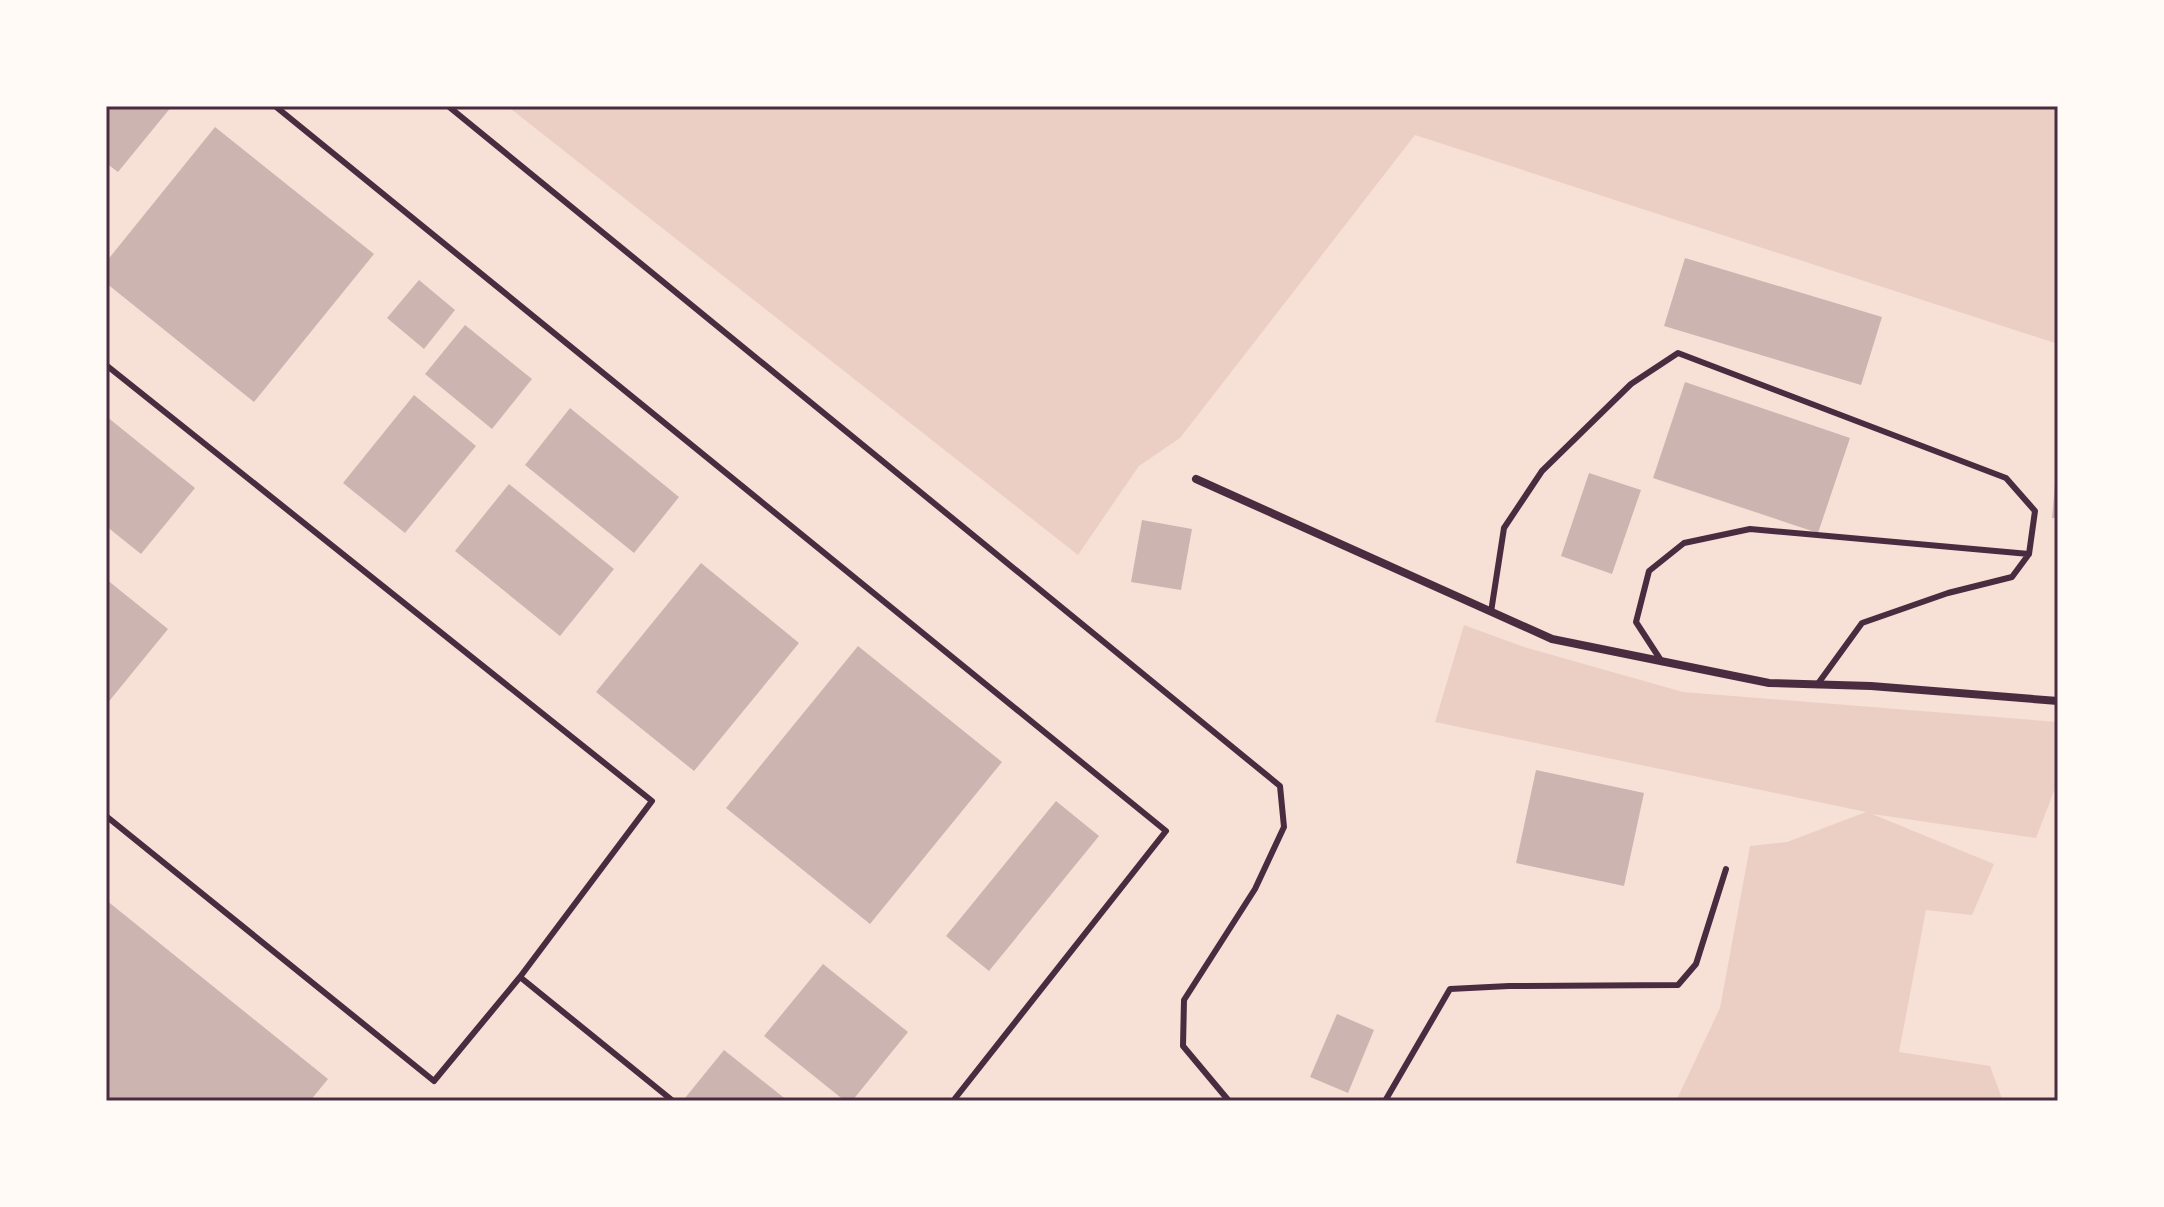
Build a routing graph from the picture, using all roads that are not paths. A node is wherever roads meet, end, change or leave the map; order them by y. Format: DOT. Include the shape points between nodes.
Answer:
graph roads {
  1 [pos="275,106"];
  2 [pos="448,106"];
  3 [pos="106,365"];
  4 [pos="1196,479"];
  5 [pos="2029,554"];
  6 [pos="1491,612"];
  7 [pos="1662,662"];
  8 [pos="1817,685"];
  9 [pos="2058,701"];
  10 [pos="106,816"];
  11 [pos="1726,869"];
  12 [pos="520,977"];
  13 [pos="673,1101"];
  14 [pos="953,1101"];
  15 [pos="1229,1101"];
  16 [pos="1385,1101"];
  1 -- 14 [label="lane" via="1166,831"];
  2 -- 15 [label="lane" via="1280,786 1284,827 1255,889 1184,1000 1183,1046"];
  3 -- 12 [label="lane" via="652,801"];
  4 -- 6 [label="street"];
  5 -- 6 [label="lane" via="2035,511 2006,478 1678,353 1631,384 1542,471 1504,528"];
  5 -- 7 [label="lane" via="1750,529 1684,543 1649,571 1636,622"];
  5 -- 8 [label="lane" via="2012,577 1862,623"];
  6 -- 7 [label="street" via="1552,639"];
  7 -- 8 [label="street" via="1769,683"];
  8 -- 9 [label="street"];
  10 -- 12 [label="lane" via="434,1081"];
  11 -- 16 [label="lane" via="1696,964 1678,985 1450,989"];
  12 -- 13 [label="lane"];
}
